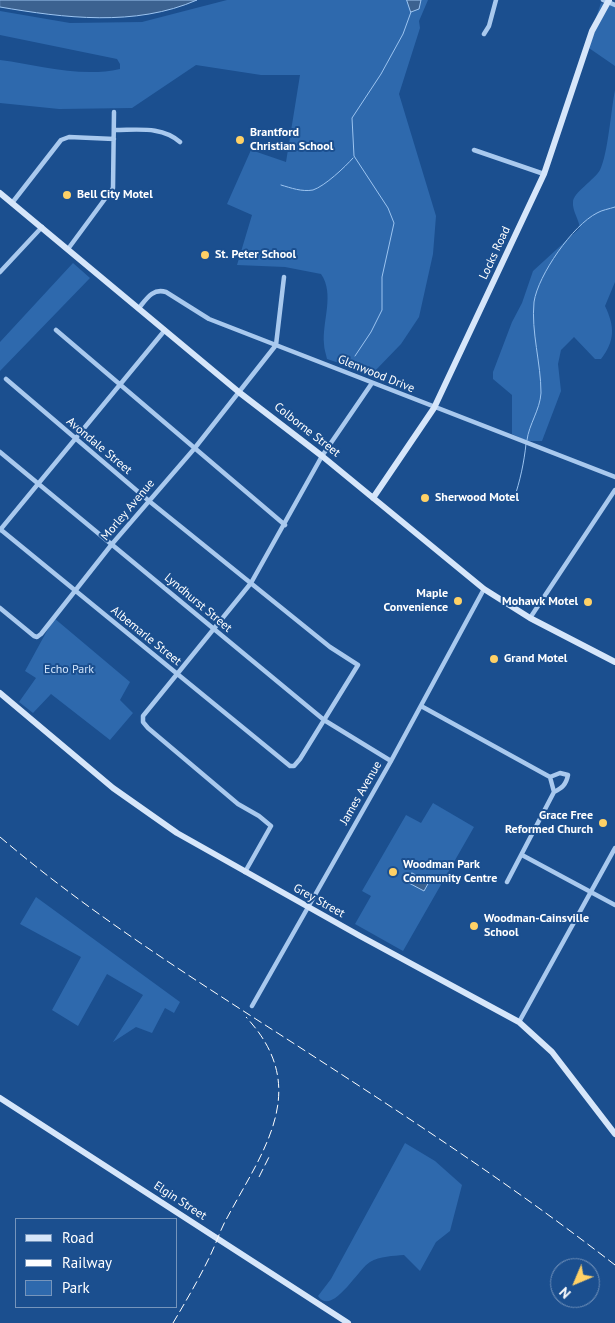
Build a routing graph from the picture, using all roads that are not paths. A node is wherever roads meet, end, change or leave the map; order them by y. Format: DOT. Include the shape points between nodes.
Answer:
graph roads {
  1 [pos="496,0"];
  2 [pos="606,1"];
  3 [pos="615,5"];
  4 [pos="484,34"];
  5 [pos="114,112"];
  6 [pos="115,130"];
  7 [pos="114,139"];
  8 [pos="180,142"];
  9 [pos="474,150"];
  10 [pos="544,174"];
  11 [pos="0,193"];
  12 [pos="12,203"];
  13 [pos="42,227"];
  14 [pos="68,249"];
  15 [pos="0,272"];
  16 [pos="284,277"];
  17 [pos="139,308"];
  18 [pos="56,330"];
  19 [pos="165,330"];
  20 [pos="276,345"];
  21 [pos="6,379"];
  22 [pos="372,383"];
  23 [pos="121,384"];
  24 [pos="240,393"];
  25 [pos="434,408"];
  26 [pos="76,439"];
  27 [pos="194,449"];
  28 [pos="0,452"];
  29 [pos="322,456"];
  30 [pos="615,477"];
  31 [pos="38,484"];
  32 [pos="615,490"];
  33 [pos="373,498"];
  34 [pos="149,501"];
  35 [pos="285,525"];
  36 [pos="0,529"];
  37 [pos="112,544"];
  38 [pos="251,583"];
  39 [pos="484,589"];
  40 [pos="74,591"];
  41 [pos="0,608"];
  42 [pos="530,618"];
  43 [pos="214,628"];
  44 [pos="615,662"];
  45 [pos="176,675"];
  46 [pos="0,693"];
  47 [pos="421,706"];
  48 [pos="324,720"];
  49 [pos="390,761"];
  50 [pos="550,776"];
  51 [pos="554,792"];
  52 [pos="615,848"];
  53 [pos="522,855"];
  54 [pos="245,872"];
  55 [pos="506,882"];
  56 [pos="589,893"];
  57 [pos="615,905"];
  58 [pos="308,907"];
  59 [pos="252,1006"];
  60 [pos="519,1022"];
  61 [pos="0,1098"];
  62 [pos="615,1134"];
  63 [pos="348,1323"];
  1 -- 4 [label="street"];
  2 -- 3 [label="street"];
  2 -- 10 [label="street, Locks Road" via="592,31"];
  5 -- 6 [label="street"];
  6 -- 7 [label="street"];
  6 -- 8 [label="street" via="159,131 171,134"];
  7 -- 12 [label="street" via="69,137 61,140"];
  7 -- 14 [label="street" via="113,188"];
  9 -- 10 [label="street"];
  10 -- 25 [label="street, Locks Road"];
  11 -- 12 [label="street, Colborne Street"];
  12 -- 13 [label="street, Colborne Street"];
  13 -- 14 [label="street, Colborne Street"];
  13 -- 15 [label="street"];
  14 -- 17 [label="street, Colborne Street"];
  16 -- 20 [label="street"];
  17 -- 19 [label="street, Colborne Street"];
  17 -- 20 [label="street, Glenwood Drive" via="148,297 161,291 208,319"];
  18 -- 23 [label="street"];
  19 -- 23 [label="street"];
  19 -- 24 [label="street, Colborne Street"];
  20 -- 22 [label="street, Glenwood Drive"];
  20 -- 24 [label="street, Morley Avenue"];
  21 -- 26 [label="street, Avondale Street"];
  22 -- 25 [label="street, Glenwood Drive"];
  22 -- 29 [label="street"];
  23 -- 26 [label="street"];
  23 -- 27 [label="street"];
  24 -- 27 [label="street, Morley Avenue"];
  24 -- 29 [label="street, Colborne Street"];
  25 -- 30 [label="street, Glenwood Drive"];
  25 -- 33 [label="street, Locks Road"];
  26 -- 31 [label="street"];
  26 -- 34 [label="street, Avondale Street"];
  27 -- 34 [label="street, Morley Avenue"];
  27 -- 35 [label="street"];
  28 -- 31 [label="street, Lyndhurst Street"];
  29 -- 33 [label="street, Colborne Street"];
  29 -- 35 [label="street"];
  31 -- 36 [label="street"];
  31 -- 37 [label="street, Lyndhurst Street"];
  32 -- 42 [label="street"];
  33 -- 39 [label="street, Colborne Street"];
  34 -- 37 [label="street, Morley Avenue"];
  34 -- 38 [label="street, Avondale Street"];
  35 -- 38 [label="street"];
  36 -- 40 [label="street, Albemarle Street"];
  37 -- 40 [label="street, Morley Avenue"];
  37 -- 43 [label="street, Lyndhurst Street"];
  38 -- 43 [label="street"];
  38 -- 48 [label="street, Avondale Street" via="358,666"];
  39 -- 42 [label="street, Colborne Street"];
  39 -- 47 [label="street, James Avenue"];
  40 -- 41 [label="street, Morley Avenue" via="37,637"];
  40 -- 45 [label="street, Albemarle Street"];
  42 -- 44 [label="street, Colborne Street"];
  43 -- 45 [label="street"];
  43 -- 48 [label="street, Lyndhurst Street"];
  45 -- 48 [label="street, Albemarle Street" via="290,766 296,764"];
  45 -- 54 [label="street" via="142,719 148,728 238,804 271,826"];
  46 -- 54 [label="street, Grey Street" via="138,807"];
  47 -- 49 [label="street, James Avenue"];
  47 -- 50 [label="street"];
  48 -- 49 [label="street, Lyndhurst Street"];
  49 -- 58 [label="street, James Avenue"];
  50 -- 51 [label="street"];
  50 -- 51 [label="street" via="568,775 562,787"];
  51 -- 53 [label="street"];
  52 -- 56 [label="street"];
  53 -- 55 [label="street"];
  53 -- 56 [label="street"];
  54 -- 58 [label="street, Grey Street"];
  56 -- 57 [label="street"];
  56 -- 60 [label="street"];
  58 -- 59 [label="street, James Avenue"];
  58 -- 60 [label="street, Grey Street"];
  60 -- 62 [label="street, Grey Street" via="552,1052"];
  61 -- 63 [label="street, Elgin Street"];
}
